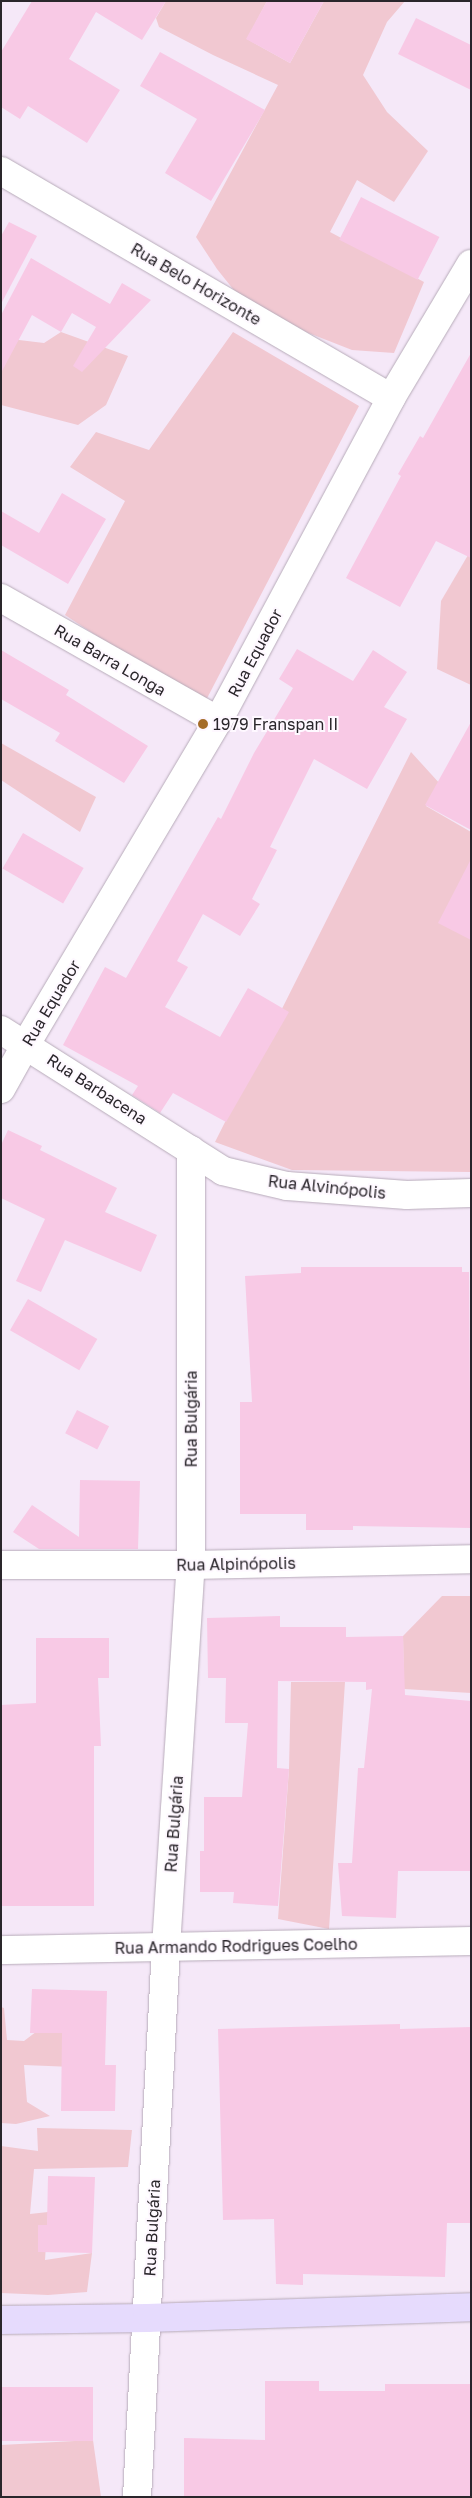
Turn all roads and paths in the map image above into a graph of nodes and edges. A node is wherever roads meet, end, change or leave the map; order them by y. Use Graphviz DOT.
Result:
graph roads {
  1 [pos="1,171"];
  2 [pos="468,277"];
  3 [pos="391,398"];
  4 [pos="1,598"];
  5 [pos="218,721"];
  6 [pos="1,1030"];
  7 [pos="26,1044"];
  8 [pos="1,1090"];
  9 [pos="191,1150"];
  10 [pos="471,1193"];
  11 [pos="471,1559"];
  12 [pos="1,1565"];
  13 [pos="191,1565"];
  14 [pos="471,1941"];
  15 [pos="166,1947"];
  16 [pos="1,1950"];
  17 [pos="471,2308"];
  18 [pos="147,2318"];
  19 [pos="1,2320"];
  20 [pos="137,2497"];
  1 -- 3 [label="street, Rua Belo Horizonte"];
  2 -- 3 [label="street, Rua Equador"];
  3 -- 5 [label="street, Rua Equador"];
  4 -- 5 [label="street, Rua Barra Longa"];
  5 -- 7 [label="street, Rua Equador"];
  6 -- 7 [label="street, Rua Barbacena"];
  7 -- 8 [label="street, Rua Equador"];
  7 -- 9 [label="street, Rua Barbacena"];
  9 -- 10 [label="street, Rua Alvinópolis"];
  9 -- 13 [label="street, Rua Bulgária"];
  11 -- 13 [label="street, Rua Alpinópolis"];
  12 -- 13 [label="street, Rua Alpinópolis"];
  13 -- 15 [label="street, Rua Bulgária"];
  14 -- 15 [label="street, Rua Armando Rodrigues Coelho"];
  15 -- 16 [label="street, Rua Armando Rodrigues Coelho"];
  15 -- 18 [label="street, Rua Bulgária"];
  17 -- 18 [label="main road"];
  18 -- 19 [label="main road"];
  18 -- 20 [label="street, Rua Bulgária"];
}
